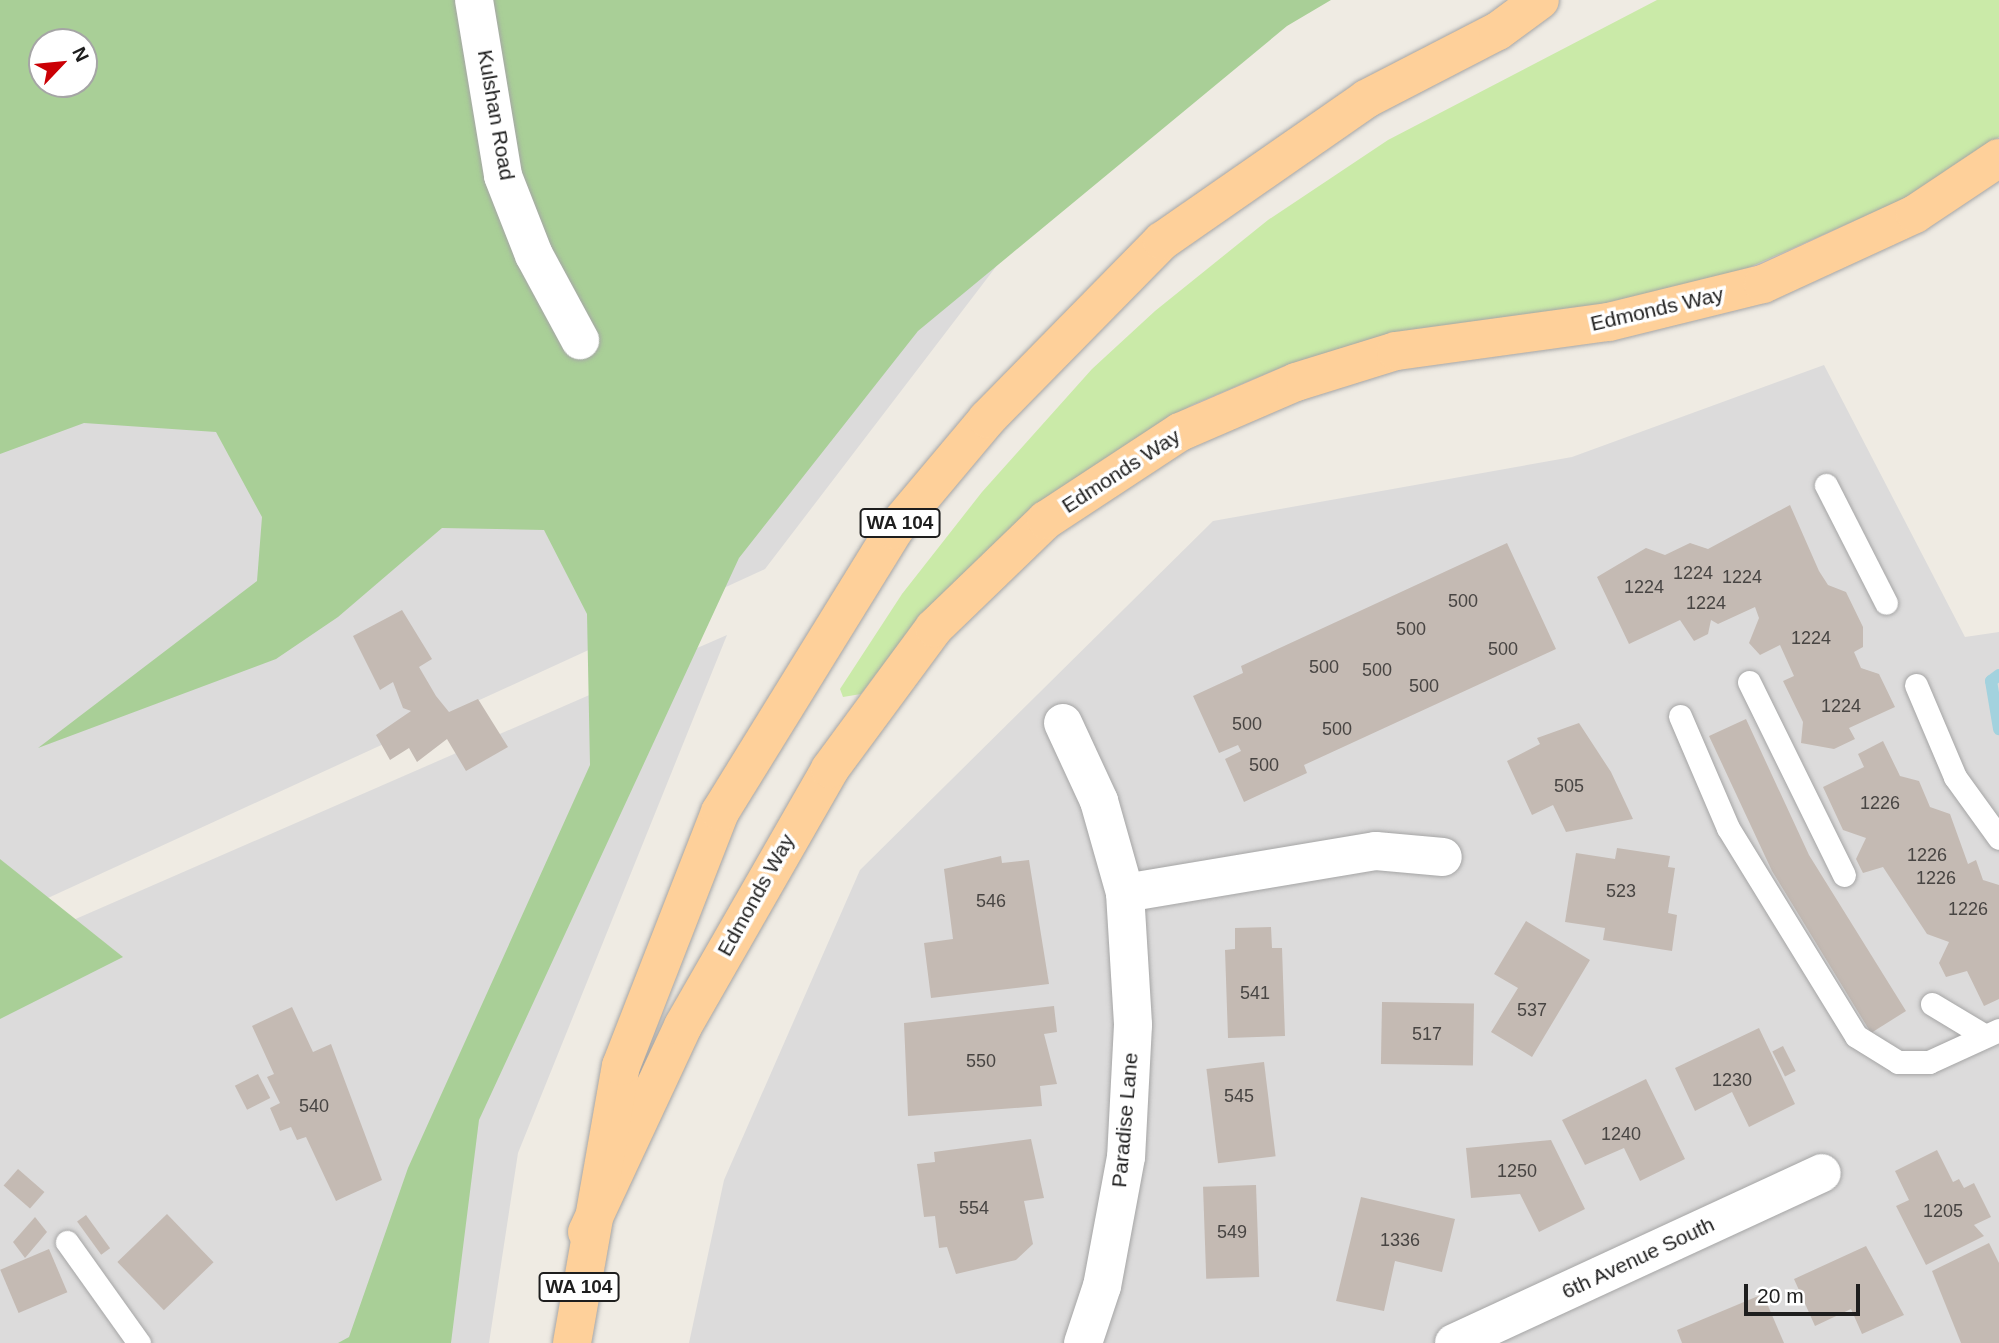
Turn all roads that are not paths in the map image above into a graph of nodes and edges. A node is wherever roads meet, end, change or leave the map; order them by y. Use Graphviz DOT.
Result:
graph roads {
  1 [pos="474,0"];
  2 [pos="1540,0"];
  3 [pos="1999,158"];
  4 [pos="580,340"];
  5 [pos="1826,485"];
  6 [pos="1886,603"];
  7 [pos="1749,682"];
  8 [pos="1916,685"];
  9 [pos="1680,716"];
  10 [pos="1063,723"];
  11 [pos="1999,838"];
  12 [pos="1444,857"];
  13 [pos="1844,875"];
  14 [pos="1125,893"];
  15 [pos="1932,1004"];
  16 [pos="1991,1032"];
  17 [pos="1822,1173"];
  18 [pos="587,1232"];
  19 [pos="67,1242"];
  20 [pos="139,1343"];
  21 [pos="572,1343"];
  22 [pos="1083,1343"];
  23 [pos="1454,1343"];
  1 -- 4 [label="street, Kulshan Road"];
  2 -- 18 [label="main road, Edmonds Way / WA 104"];
  3 -- 18 [label="main road, Edmonds Way / WA 104"];
  5 -- 6 [label="lane"];
  7 -- 13 [label="lane"];
  8 -- 11 [label="lane"];
  9 -- 16 [label="lane"];
  10 -- 14 [label="street, Paradise Lane"];
  12 -- 14 [label="street"];
  14 -- 22 [label="street, Paradise Lane"];
  15 -- 16 [label="lane"];
  17 -- 23 [label="street, 6th Avenue South"];
  18 -- 21 [label="main road, Edmonds Way / WA 104"];
  19 -- 20 [label="lane"];
}
